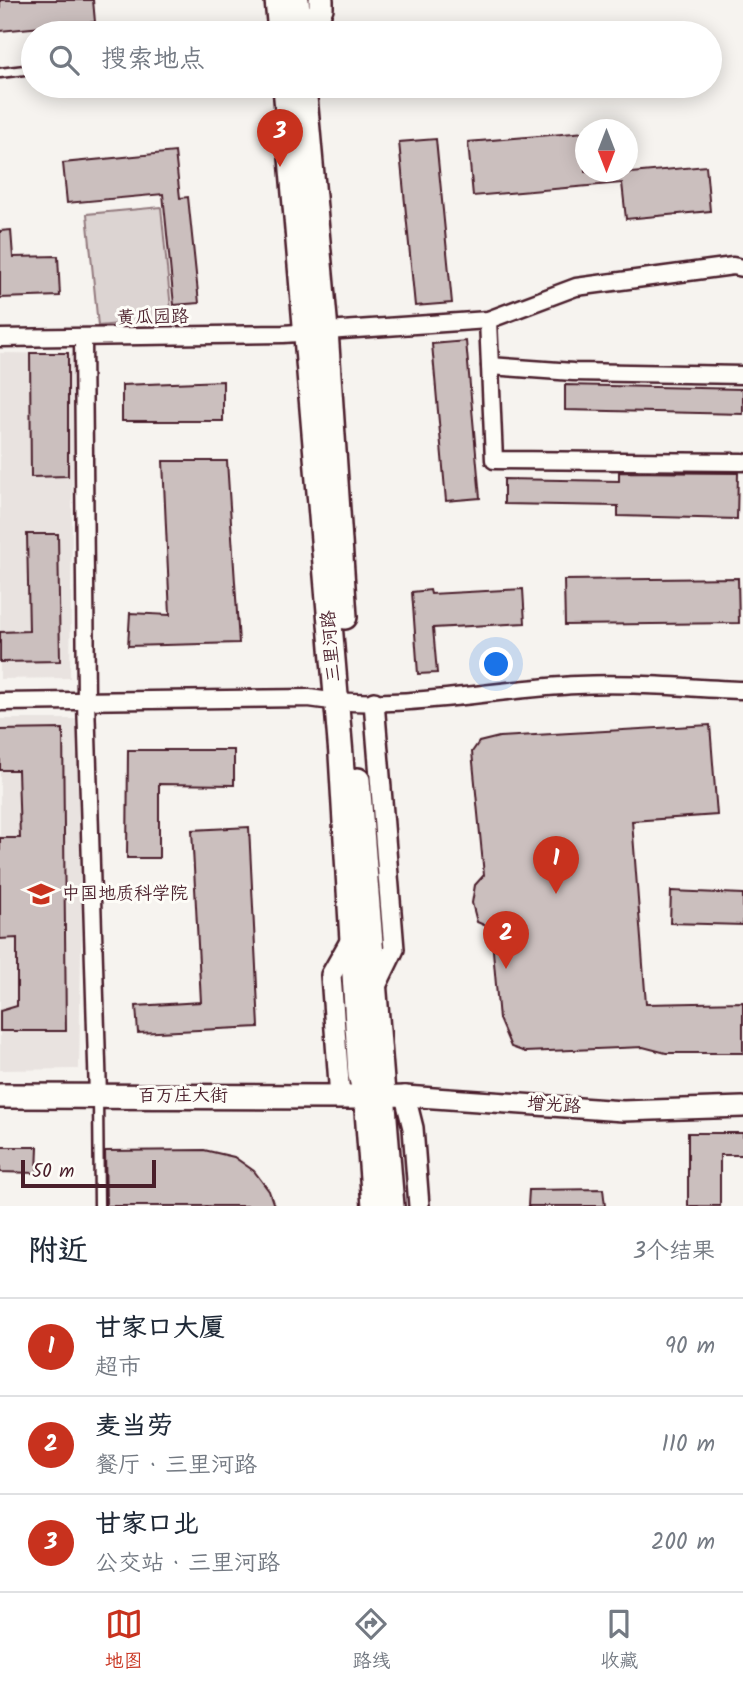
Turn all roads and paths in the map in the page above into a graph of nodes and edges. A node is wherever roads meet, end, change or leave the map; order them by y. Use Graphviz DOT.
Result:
graph roads {
  1 [pos="277,0"];
  2 [pos="297,0"];
  3 [pos="321,0"];
  4 [pos="279,21"];
  5 [pos="286,21"];
  6 [pos="315,21"];
  7 [pos="21,70"];
  8 [pos="0,73"];
  9 [pos="287,98"];
  10 [pos="305,98"];
  11 [pos="743,268"];
  12 [pos="488,320"];
  13 [pos="316,331"];
  14 [pos="0,338"];
  15 [pos="83,338"];
  16 [pos="490,366"];
  17 [pos="743,374"];
  18 [pos="743,462"];
  19 [pos="743,690"];
  20 [pos="86,701"];
  21 [pos="0,702"];
  22 [pos="343,702"];
  23 [pos="374,702"];
  24 [pos="352,937"];
  25 [pos="375,988"];
  26 [pos="0,1096"];
  27 [pos="97,1096"];
  28 [pos="385,1096"];
  29 [pos="340,1097"];
  30 [pos="743,1108"];
  31 [pos="99,1206"];
  32 [pos="374,1206"];
  33 [pos="392,1206"];
  34 [pos="419,1206"];
  1 -- 4 [label="main road"];
  2 -- 5 [label="main road"];
  3 -- 6 [label="main road"];
  7 -- 8 [label="lane"];
  9 -- 13 [label="main road, 三里河路"];
  10 -- 13 [label="main road, 三里河路"];
  11 -- 12 [label="street, 黄瓜园路"];
  12 -- 13 [label="street, 黄瓜园路"];
  12 -- 16 [label="street"];
  13 -- 15 [label="street, 黄瓜园路"];
  13 -- 22 [label="main road, 三里河路"];
  14 -- 15 [label="street, 黄瓜园路"];
  15 -- 20 [label="street"];
  16 -- 17 [label="street"];
  16 -- 18 [label="street"];
  19 -- 23 [label="street"];
  20 -- 21 [label="street"];
  20 -- 22 [label="street"];
  20 -- 27 [label="street"];
  22 -- 23 [label="street"];
  22 -- 24 [label="main road, 三里河路"];
  22 -- 25 [label="main road, 三里河路"];
  23 -- 25 [label="street"];
  24 -- 28 [label="main road, 三里河路"];
  24 -- 29 [label="street"];
  25 -- 28 [label="main road, 三里河路"];
  26 -- 27 [label="main road, 百万庄大街"];
  27 -- 29 [label="main road, 百万庄大街"];
  27 -- 31 [label="lane"];
  28 -- 29 [label="main road, 百万庄大街"];
  28 -- 30 [label="street, 增光路"];
  28 -- 32 [label="main road, 三里河路"];
  28 -- 33 [label="main road, 三里河路"];
  28 -- 34 [label="street, 三里河路"];
}
